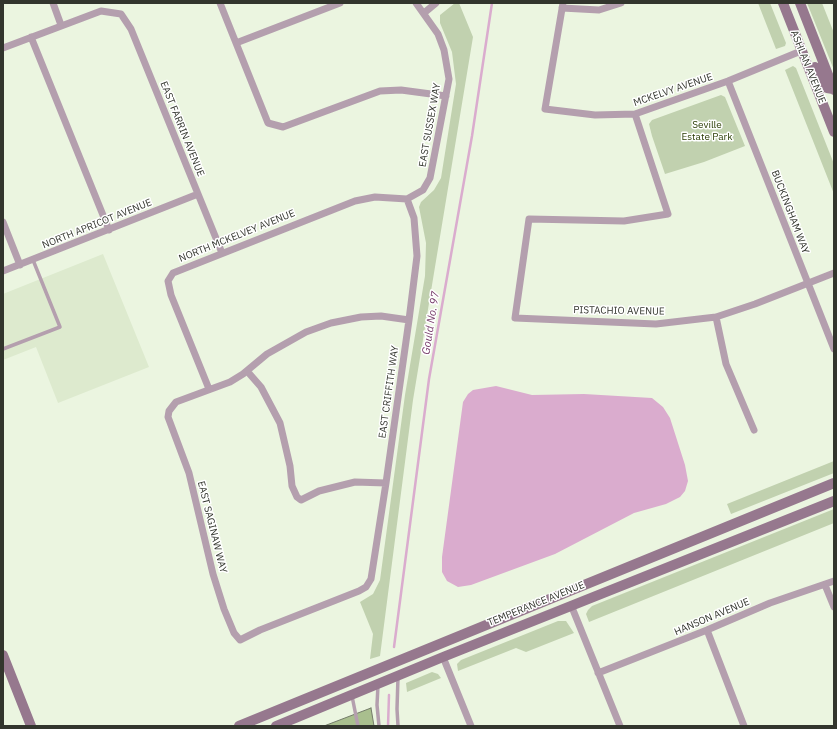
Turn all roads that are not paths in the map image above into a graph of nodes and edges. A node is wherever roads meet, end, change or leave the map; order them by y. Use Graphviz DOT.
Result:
graph roads {
  1 [pos="53,3"];
  2 [pos="220,3"];
  3 [pos="340,3"];
  4 [pos="416,3"];
  5 [pos="436,3"];
  6 [pos="621,3"];
  7 [pos="783,3"];
  8 [pos="800,3"];
  9 [pos="563,5"];
  10 [pos="424,13"];
  11 [pos="61,25"];
  12 [pos="31,37"];
  13 [pos="236,43"];
  14 [pos="3,48"];
  15 [pos="801,51"];
  16 [pos="728,81"];
  17 [pos="834,89"];
  18 [pos="446,96"];
  19 [pos="635,114"];
  20 [pos="834,132"];
  21 [pos="198,194"];
  22 [pos="407,199"];
  23 [pos="3,222"];
  24 [pos="109,230"];
  25 [pos="222,253"];
  26 [pos="34,260"];
  27 [pos="20,265"];
  28 [pos="3,271"];
  29 [pos="834,273"];
  30 [pos="807,284"];
  31 [pos="716,317"];
  32 [pos="409,320"];
  33 [pos="3,349"];
  34 [pos="834,349"];
  35 [pos="247,371"];
  36 [pos="209,389"];
  37 [pos="754,430"];
  38 [pos="386,483"];
  39 [pos="834,483"];
  40 [pos="834,501"];
  41 [pos="834,581"];
  42 [pos="825,585"];
  43 [pos="366,587"];
  44 [pos="571,605"];
  45 [pos="834,607"];
  46 [pos="514,613"];
  47 [pos="708,630"];
  48 [pos="3,655"];
  49 [pos="443,657"];
  50 [pos="598,673"];
  51 [pos="398,676"];
  52 [pos="378,684"];
  53 [pos="352,695"];
  54 [pos="31,726"];
  55 [pos="239,726"];
  56 [pos="276,726"];
  57 [pos="358,726"];
  58 [pos="379,726"];
  59 [pos="398,726"];
  60 [pos="471,726"];
  61 [pos="620,726"];
  62 [pos="744,726"];
  1 -- 11 [label="street"];
  2 -- 13 [label="street"];
  3 -- 13 [label="street"];
  4 -- 10 [label="street, EAST SUSSEX WAY"];
  5 -- 10 [label="street"];
  6 -- 9 [label="street"];
  7 -- 15 [label="main road, ASHLAN AVENUE"];
  8 -- 17 [label="main road, ASHLAN AVENUE"];
  9 -- 19 [label="street, MCKELVY AVENUE"];
  10 -- 18 [label="street, EAST SUSSEX WAY"];
  11 -- 12 [label="street"];
  11 -- 21 [label="street, EAST FARRIN AVENUE"];
  12 -- 14 [label="street"];
  12 -- 24 [label="street"];
  13 -- 18 [label="street"];
  15 -- 16 [label="street, MCKELVY AVENUE"];
  15 -- 17 [label="main road"];
  15 -- 20 [label="main road, ASHLAN AVENUE"];
  16 -- 19 [label="street, MCKELVY AVENUE"];
  16 -- 30 [label="street, BUCKINGHAM WAY"];
  18 -- 22 [label="street, EAST SUSSEX WAY"];
  19 -- 31 [label="street, PISTACHIO AVENUE"];
  21 -- 24 [label="street, NORTH APRICOT AVENUE"];
  21 -- 25 [label="street, EAST FARRIN AVENUE"];
  22 -- 25 [label="street, NORTH MCKELVEY AVENUE"];
  22 -- 32 [label="street, EAST CRIFFITH WAY"];
  23 -- 27 [label="street"];
  24 -- 26 [label="street, NORTH APRICOT AVENUE"];
  25 -- 36 [label="street, NORTH MCKELVEY AVENUE"];
  26 -- 27 [label="street, NORTH APRICOT AVENUE"];
  26 -- 33 [label="lane"];
  27 -- 28 [label="street, NORTH APRICOT AVENUE"];
  29 -- 30 [label="street, PISTACHIO AVENUE"];
  30 -- 31 [label="street, PISTACHIO AVENUE"];
  30 -- 34 [label="street, BUCKINGHAM WAY"];
  31 -- 37 [label="street"];
  32 -- 35 [label="street"];
  32 -- 38 [label="street, EAST CRIFFITH WAY"];
  35 -- 36 [label="street"];
  35 -- 38 [label="street"];
  36 -- 43 [label="street, EAST SAGINAW WAY"];
  38 -- 43 [label="street, EAST CRIFFITH WAY"];
  39 -- 46 [label="main road, TEMPERANCE AVENUE"];
  40 -- 44 [label="main road, TEMPERANCE AVENUE"];
  41 -- 42 [label="street, HANSON AVENUE"];
  42 -- 45 [label="street"];
  42 -- 47 [label="street, HANSON AVENUE"];
  44 -- 49 [label="main road, TEMPERANCE AVENUE"];
  44 -- 50 [label="street"];
  46 -- 49 [label="main road"];
  46 -- 55 [label="main road, TEMPERANCE AVENUE"];
  47 -- 50 [label="street, HANSON AVENUE"];
  47 -- 62 [label="street"];
  48 -- 54 [label="main road"];
  49 -- 51 [label="main road, TEMPERANCE AVENUE"];
  49 -- 60 [label="street"];
  50 -- 61 [label="street"];
  51 -- 52 [label="main road, TEMPERANCE AVENUE"];
  51 -- 59 [label="lane"];
  52 -- 53 [label="main road, TEMPERANCE AVENUE"];
  52 -- 58 [label="lane"];
  53 -- 56 [label="main road, TEMPERANCE AVENUE"];
  53 -- 57 [label="lane"];
}
